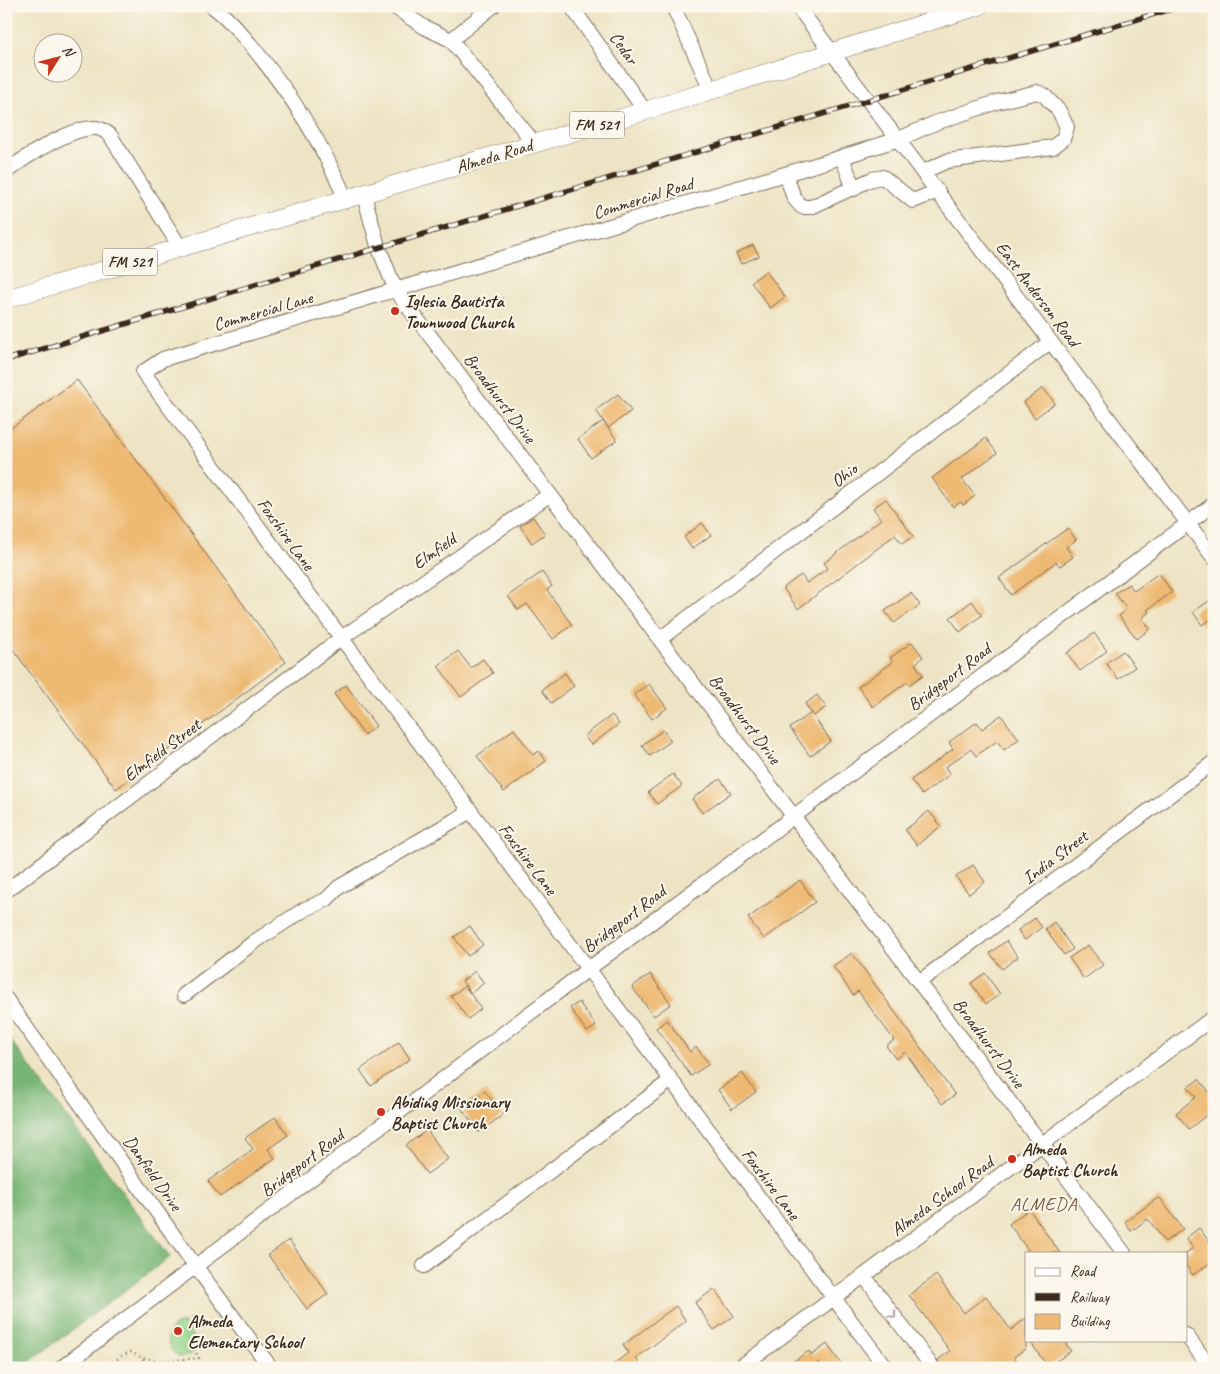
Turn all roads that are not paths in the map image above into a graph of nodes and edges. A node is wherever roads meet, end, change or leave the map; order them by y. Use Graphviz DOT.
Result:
graph roads {
  1 [pos="212,6"];
  2 [pos="393,6"];
  3 [pos="493,6"];
  4 [pos="571,6"];
  5 [pos="673,6"];
  6 [pos="797,6"];
  7 [pos="979,6"];
  8 [pos="478,12"];
  9 [pos="451,40"];
  10 [pos="832,53"];
  11 [pos="710,90"];
  12 [pos="645,111"];
  13 [pos="899,139"];
  14 [pos="534,144"];
  15 [pos="842,157"];
  16 [pos="6,172"];
  17 [pos="923,172"];
  18 [pos="786,175"];
  19 [pos="854,189"];
  20 [pos="938,191"];
  21 [pos="364,195"];
  22 [pos="346,200"];
  23 [pos="180,247"];
  24 [pos="396,291"];
  25 [pos="6,299"];
  26 [pos="1050,342"];
  27 [pos="143,372"];
  28 [pos="549,495"];
  29 [pos="1214,504"];
  30 [pos="1187,524"];
  31 [pos="1214,558"];
  32 [pos="340,639"];
  33 [pos="660,639"];
  34 [pos="1214,762"];
  35 [pos="469,812"];
  36 [pos="795,816"];
  37 [pos="6,891"];
  38 [pos="587,970"];
  39 [pos="919,982"];
  40 [pos="184,995"];
  41 [pos="6,999"];
  42 [pos="1214,1017"];
  43 [pos="670,1081"];
  44 [pos="1043,1145"];
  45 [pos="1123,1252"];
  46 [pos="424,1266"];
  47 [pos="196,1267"];
  48 [pos="864,1276"];
  49 [pos="833,1298"];
  50 [pos="1188,1338"];
  51 [pos="931,1365"];
  52 [pos="61,1368"];
  53 [pos="271,1368"];
  54 [pos="739,1368"];
  55 [pos="886,1368"];
  56 [pos="1211,1368"];
  1 -- 22 [label="street"];
  2 -- 9 [label="street"];
  3 -- 8 [label="street"];
  4 -- 12 [label="street, Cedar"];
  5 -- 11 [label="street"];
  6 -- 10 [label="street, East Anderson Road"];
  7 -- 10 [label="main road, Almeda Road / FM 521"];
  8 -- 9 [label="street"];
  9 -- 14 [label="street"];
  10 -- 11 [label="main road, Almeda Road / FM 521"];
  10 -- 13 [label="street, East Anderson Road"];
  11 -- 12 [label="main road, Almeda Road / FM 521"];
  12 -- 14 [label="main road, Almeda Road / FM 521"];
  13 -- 15 [label="street, Commercial Road"];
  13 -- 17 [label="street, East Anderson Road"];
  13 -- 17 [label="street, Commercial Road"];
  14 -- 21 [label="main road, Almeda Road / FM 521"];
  15 -- 18 [label="street, Commercial Road"];
  15 -- 19 [label="street"];
  16 -- 23 [label="street"];
  17 -- 20 [label="street, East Anderson Road"];
  18 -- 19 [label="street"];
  18 -- 24 [label="street, Commercial Road"];
  19 -- 20 [label="street"];
  20 -- 26 [label="street, East Anderson Road"];
  21 -- 22 [label="main road, Almeda Road / FM 521"];
  21 -- 24 [label="street, Broadhurst Drive"];
  22 -- 23 [label="main road, Almeda Road / FM 521"];
  23 -- 25 [label="main road, Almeda Road / FM 521"];
  24 -- 27 [label="street, Commercial Lane"];
  24 -- 28 [label="street, Broadhurst Drive"];
  26 -- 30 [label="street, East Anderson Road"];
  26 -- 33 [label="street, Ohio"];
  27 -- 32 [label="street, Foxshire Lane"];
  28 -- 32 [label="street, Elmfield"];
  28 -- 33 [label="street, Broadhurst Drive"];
  29 -- 30 [label="street, Bridgeport Road"];
  30 -- 31 [label="street, East Anderson Road"];
  30 -- 36 [label="street, Bridgeport Road"];
  32 -- 35 [label="street, Foxshire Lane"];
  32 -- 37 [label="street, Elmfield Street"];
  33 -- 36 [label="street, Broadhurst Drive"];
  34 -- 39 [label="street, India Street"];
  35 -- 38 [label="street, Foxshire Lane"];
  35 -- 40 [label="street"];
  36 -- 38 [label="street, Bridgeport Road"];
  36 -- 39 [label="street, Broadhurst Drive"];
  38 -- 43 [label="street, Foxshire Lane"];
  38 -- 47 [label="street, Bridgeport Road"];
  39 -- 44 [label="street, Broadhurst Drive"];
  41 -- 47 [label="street, Danfield Drive"];
  42 -- 44 [label="street, Almeda School Road"];
  43 -- 46 [label="street"];
  43 -- 49 [label="street, Foxshire Lane"];
  44 -- 45 [label="street, Broadhurst Drive"];
  44 -- 48 [label="street, Almeda School Road"];
  47 -- 52 [label="street, Bridgeport Road"];
  47 -- 53 [label="street, Danfield Drive"];
  48 -- 49 [label="street, Almeda School Road"];
  48 -- 51 [label="street, one-way"];
  49 -- 54 [label="street, Almeda School Road"];
  49 -- 55 [label="street, Foxshire Lane"];
  50 -- 56 [label="street"];
}
